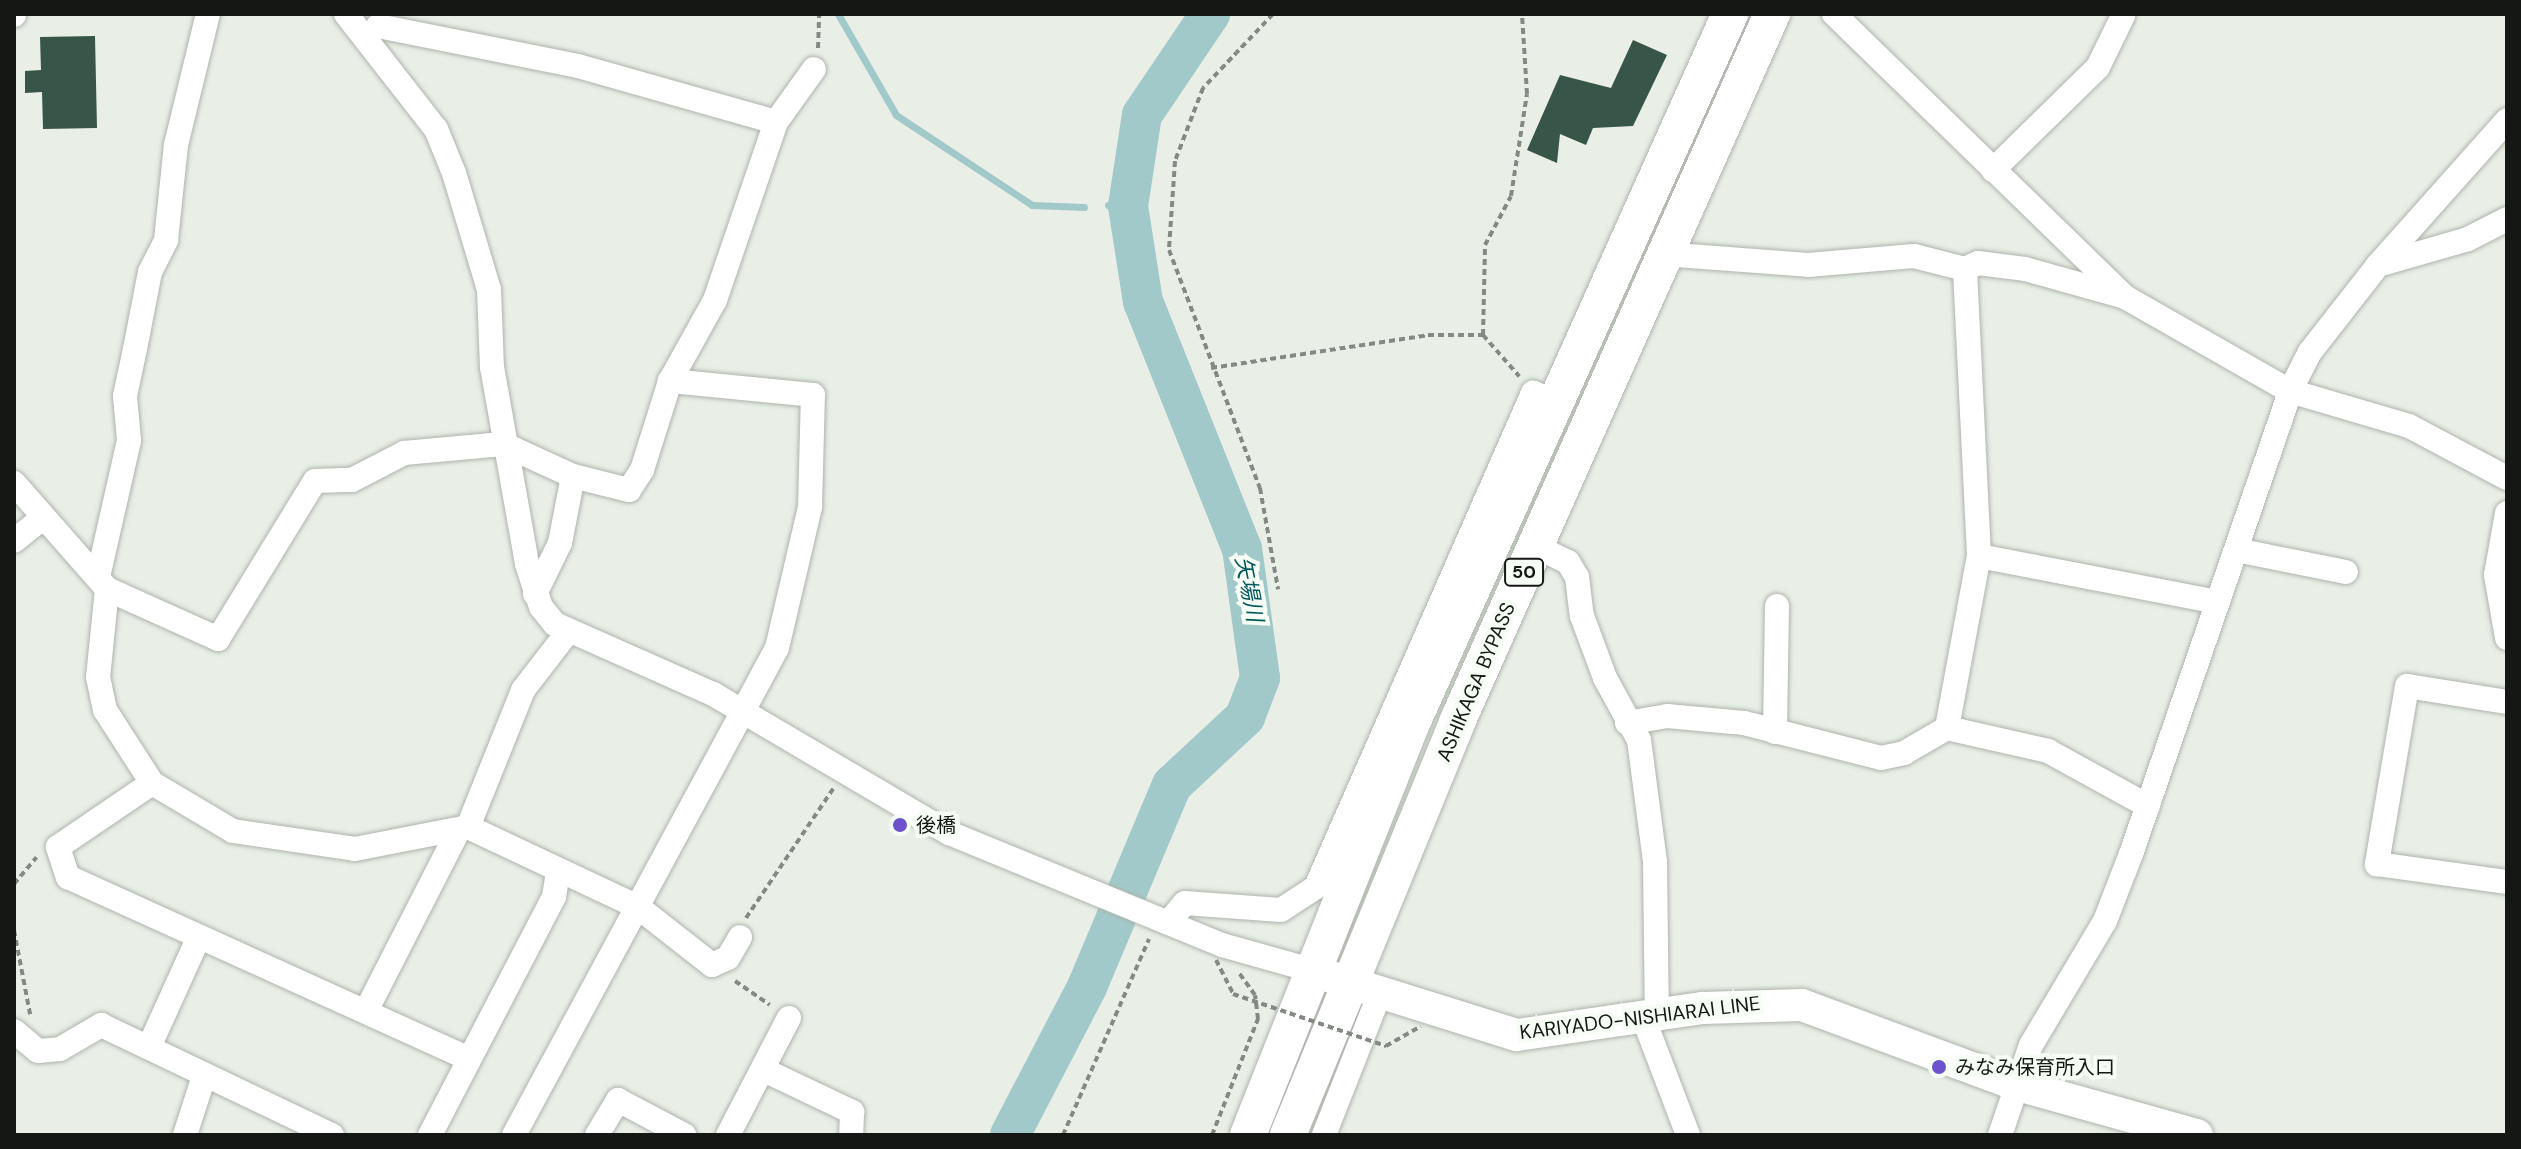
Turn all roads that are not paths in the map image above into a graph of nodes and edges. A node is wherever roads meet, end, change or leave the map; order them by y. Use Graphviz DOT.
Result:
graph roads {
  1 [pos="208,14"];
  2 [pos="346,14"];
  3 [pos="1730,14"];
  4 [pos="1772,14"];
  5 [pos="1834,14"];
  6 [pos="2123,16"];
  7 [pos="375,26"];
  8 [pos="814,69"];
  9 [pos="2507,120"];
  10 [pos="776,122"];
  11 [pos="1993,170"];
  12 [pos="2507,219"];
  13 [pos="1663,254"];
  14 [pos="2378,265"];
  15 [pos="1965,269"];
  16 [pos="2125,297"];
  17 [pos="670,381"];
  18 [pos="2290,391"];
  19 [pos="1546,397"];
  20 [pos="503,444"];
  21 [pos="573,476"];
  22 [pos="2507,478"];
  23 [pos="14,483"];
  24 [pos="2507,513"];
  25 [pos="44,517"];
  26 [pos="14,541"];
  27 [pos="1535,546"];
  28 [pos="2236,550"];
  29 [pos="1979,556"];
  30 [pos="2346,572"];
  31 [pos="102,583"];
  32 [pos="535,594"];
  33 [pos="2218,602"];
  34 [pos="1777,606"];
  35 [pos="567,633"];
  36 [pos="2507,638"];
  37 [pos="2507,702"];
  38 [pos="746,712"];
  39 [pos="1627,723"];
  40 [pos="1947,728"];
  41 [pos="1775,732"];
  42 [pos="152,783"];
  43 [pos="2148,806"];
  44 [pos="463,829"];
  45 [pos="558,873"];
  46 [pos="2507,882"];
  47 [pos="638,907"];
  48 [pos="1157,918"];
  49 [pos="199,937"];
  50 [pos="740,937"];
  51 [pos="1311,970"];
  52 [pos="1364,987"];
  53 [pos="366,1011"];
  54 [pos="1650,1016"];
  55 [pos="789,1018"];
  56 [pos="14,1031"];
  57 [pos="149,1047"];
  58 [pos="467,1058"];
  59 [pos="764,1070"];
  60 [pos="204,1076"];
  61 [pos="2014,1084"];
  62 [pos="318,1132"];
  63 [pos="185,1135"];
  64 [pos="430,1135"];
  65 [pos="514,1135"];
  66 [pos="597,1135"];
  67 [pos="684,1135"];
  68 [pos="728,1135"];
  69 [pos="851,1135"];
  70 [pos="1248,1135"];
  71 [pos="1288,1135"];
  72 [pos="1324,1135"];
  73 [pos="1688,1135"];
  74 [pos="2000,1135"];
  75 [pos="2197,1135"];
  1 -- 31 [label="street"];
  2 -- 7 [label="street"];
  3 -- 19 [label="highway, ASHIKAGA BYPASS / 50"];
  4 -- 13 [label="highway, ASHIKAGA BYPASS / 50"];
  5 -- 11 [label="street"];
  6 -- 11 [label="street"];
  7 -- 10 [label="street"];
  7 -- 20 [label="street"];
  8 -- 10 [label="street"];
  9 -- 14 [label="street"];
  10 -- 17 [label="street"];
  11 -- 16 [label="street"];
  12 -- 14 [label="street"];
  13 -- 15 [label="street"];
  13 -- 27 [label="highway, ASHIKAGA BYPASS / 50"];
  14 -- 18 [label="street"];
  15 -- 16 [label="street"];
  15 -- 29 [label="street"];
  16 -- 18 [label="street"];
  17 -- 21 [label="street"];
  17 -- 38 [label="street"];
  18 -- 22 [label="street"];
  18 -- 28 [label="street"];
  19 -- 48 [label="street"];
  19 -- 51 [label="highway, ASHIKAGA BYPASS / 50"];
  20 -- 21 [label="street"];
  20 -- 31 [label="street"];
  20 -- 32 [label="street"];
  21 -- 32 [label="street"];
  23 -- 25 [label="street"];
  24 -- 36 [label="street"];
  25 -- 26 [label="street"];
  25 -- 31 [label="street"];
  27 -- 39 [label="street"];
  27 -- 52 [label="highway, ASHIKAGA BYPASS / 50"];
  28 -- 30 [label="street"];
  28 -- 33 [label="street"];
  29 -- 33 [label="street"];
  29 -- 40 [label="street"];
  31 -- 42 [label="street"];
  32 -- 35 [label="street"];
  33 -- 43 [label="street"];
  34 -- 41 [label="street"];
  35 -- 38 [label="street"];
  35 -- 44 [label="street"];
  37 -- 46 [label="street"];
  38 -- 47 [label="street"];
  38 -- 48 [label="street"];
  39 -- 41 [label="street"];
  39 -- 54 [label="street"];
  40 -- 41 [label="street"];
  40 -- 43 [label="street"];
  42 -- 44 [label="street"];
  42 -- 49 [label="street"];
  43 -- 61 [label="street"];
  44 -- 45 [label="street"];
  44 -- 53 [label="street"];
  45 -- 47 [label="street"];
  45 -- 58 [label="street"];
  47 -- 50 [label="street"];
  47 -- 65 [label="street"];
  48 -- 51 [label="street"];
  49 -- 53 [label="street"];
  49 -- 57 [label="street"];
  51 -- 52 [label="main road, KARIYADO-NISHIARAI LINE"];
  51 -- 70 [label="highway, ASHIKAGA BYPASS / 50"];
  52 -- 54 [label="main road, KARIYADO-NISHIARAI LINE"];
  52 -- 71 [label="highway, ASHIKAGA BYPASS / 50"];
  52 -- 72 [label="street"];
  53 -- 58 [label="street"];
  54 -- 61 [label="main road, KARIYADO-NISHIARAI LINE"];
  54 -- 73 [label="street"];
  55 -- 59 [label="street"];
  56 -- 57 [label="street"];
  57 -- 60 [label="street"];
  58 -- 64 [label="street"];
  59 -- 68 [label="street"];
  59 -- 69 [label="street"];
  60 -- 62 [label="street"];
  60 -- 63 [label="street"];
  61 -- 74 [label="street"];
  61 -- 75 [label="main road, KARIYADO-NISHIARAI LINE"];
  66 -- 67 [label="street"];
}
